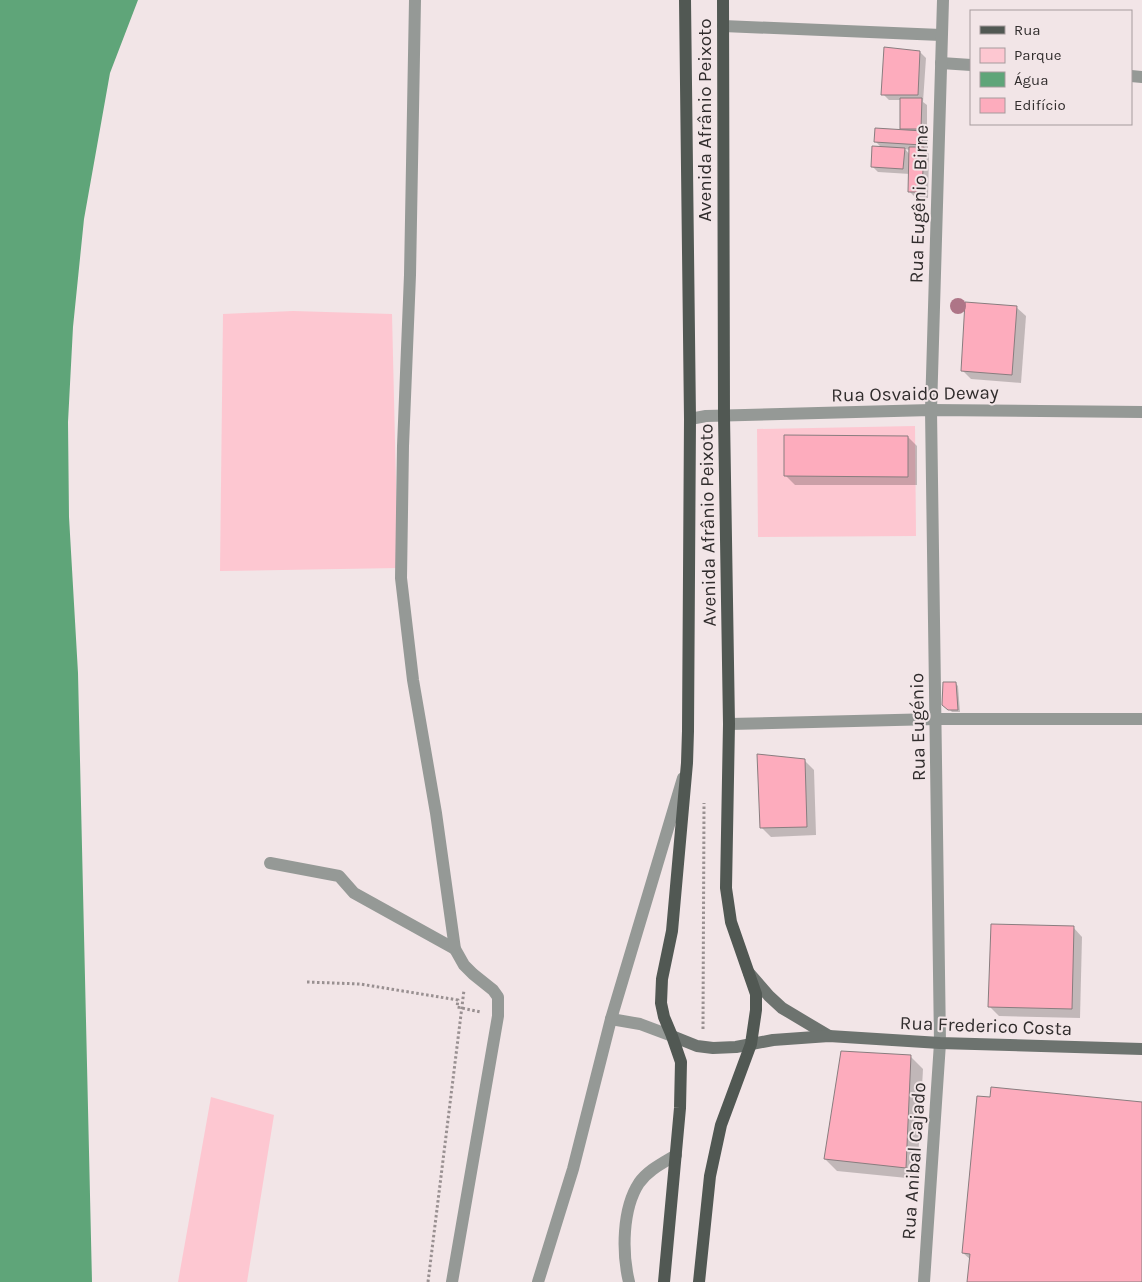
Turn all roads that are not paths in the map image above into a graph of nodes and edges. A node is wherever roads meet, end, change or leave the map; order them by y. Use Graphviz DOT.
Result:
graph roads {
  1 [pos="415,0"];
  2 [pos="685,0"];
  3 [pos="722,0"];
  4 [pos="943,0"];
  5 [pos="723,26"];
  6 [pos="941,35"];
  7 [pos="941,63"];
  8 [pos="970,65"];
  9 [pos="931,410"];
  10 [pos="1142,412"];
  11 [pos="724,416"];
  12 [pos="690,420"];
  13 [pos="936,719"];
  14 [pos="1142,719"];
  15 [pos="729,724"];
  16 [pos="687,763"];
  17 [pos="270,863"];
  18 [pos="455,949"];
  19 [pos="749,973"];
  20 [pos="611,1019"];
  21 [pos="672,1036"];
  22 [pos="829,1036"];
  23 [pos="940,1043"];
  24 [pos="750,1044"];
  25 [pos="1142,1049"];
  26 [pos="676,1155"];
  27 [pos="452,1282"];
  28 [pos="538,1282"];
  29 [pos="629,1282"];
  30 [pos="664,1282"];
  31 [pos="699,1282"];
  32 [pos="924,1282"];
  1 -- 18 [label="street"];
  2 -- 12 [label="main road, Avenida Afrânio Peixoto"];
  3 -- 5 [label="main road, Avenida Afrânio Peixoto"];
  4 -- 6 [label="street, Rua Eugênio Birne"];
  5 -- 6 [label="street"];
  5 -- 11 [label="main road, Avenida Afrânio Peixoto"];
  6 -- 7 [label="street, Rua Eugênio Birne"];
  7 -- 8 [label="street"];
  7 -- 9 [label="street, Rua Eugênio Birne"];
  9 -- 10 [label="street, Rua Osvaido Deway"];
  9 -- 11 [label="street, Rua Osvaido Deway"];
  9 -- 13 [label="street, Rua Eugénio"];
  11 -- 12 [label="street, Rua Osvaido Deway"];
  11 -- 15 [label="main road, Avenida Afrânio Peixoto"];
  12 -- 16 [label="main road, Avenida Afrânio Peixoto"];
  13 -- 14 [label="street"];
  13 -- 15 [label="street"];
  13 -- 23 [label="street, Rua Eugénio"];
  15 -- 19 [label="main road, Avenida Afrânio Peixoto"];
  16 -- 20 [label="street"];
  16 -- 21 [label="main road, Avenida Afrânio Peixoto"];
  17 -- 18 [label="street"];
  18 -- 27 [label="street"];
  19 -- 22 [label="main road, Rua Frederico Costa"];
  19 -- 24 [label="main road, Avenida Afrânio Peixoto"];
  20 -- 21 [label="street"];
  20 -- 28 [label="street"];
  21 -- 24 [label="main road"];
  21 -- 26 [label="main road, Avenida Afrânio Peixoto"];
  22 -- 23 [label="main road, Rua Frederico Costa"];
  22 -- 24 [label="main road, Rua Frederico Costa"];
  23 -- 25 [label="main road, Rua Frederico Costa"];
  23 -- 32 [label="street, Rua Anibal Cajado"];
  24 -- 31 [label="main road, Avenida Afrânio Peixoto"];
  26 -- 29 [label="street"];
  26 -- 30 [label="main road, Avenida Afrânio Peixoto"];
}
